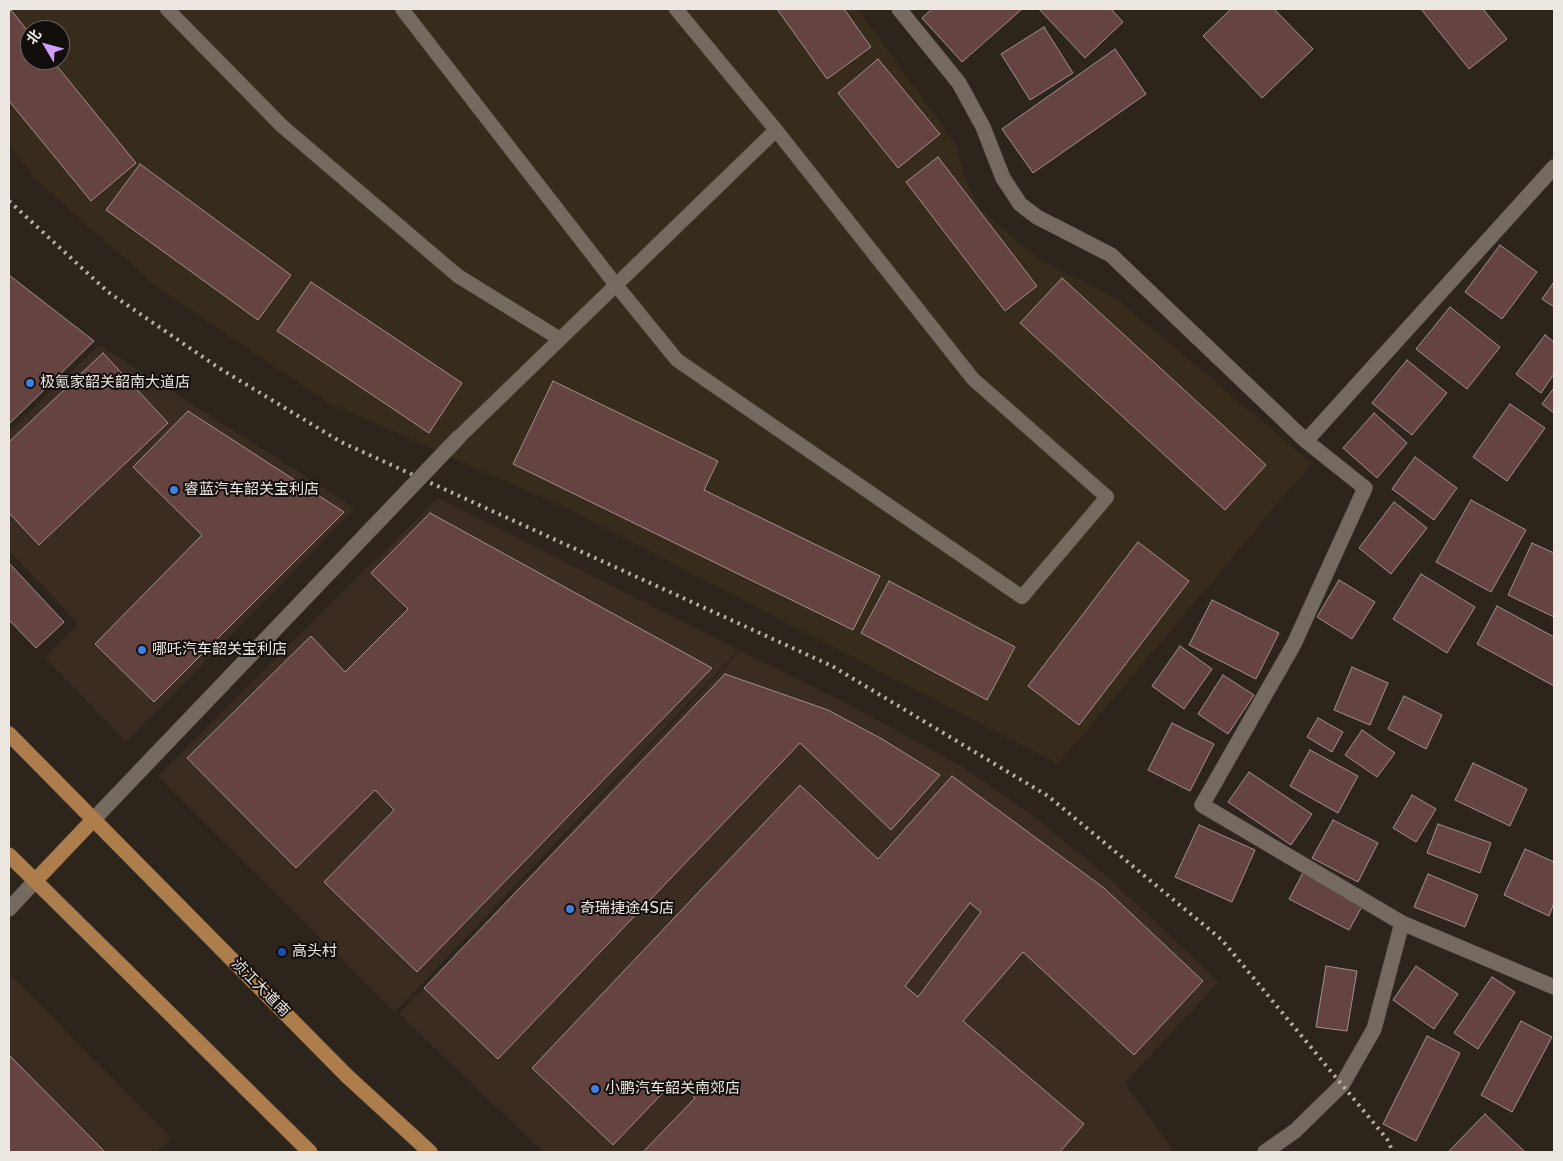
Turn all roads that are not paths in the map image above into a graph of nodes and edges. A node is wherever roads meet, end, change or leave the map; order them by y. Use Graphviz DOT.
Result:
graph roads {
  1 [pos="167,9"];
  2 [pos="402,9"];
  3 [pos="676,9"];
  4 [pos="899,9"];
  5 [pos="776,130"];
  6 [pos="1554,167"];
  7 [pos="616,285"];
  8 [pos="560,339"];
  9 [pos="458,438"];
  10 [pos="1306,440"];
  11 [pos="9,734"];
  12 [pos="94,820"];
  13 [pos="9,855"];
  14 [pos="35,881"];
  15 [pos="9,909"];
  16 [pos="1402,924"];
  17 [pos="1554,987"];
  18 [pos="310,1152"];
  19 [pos="430,1152"];
  20 [pos="1265,1152"];
  1 -- 8 [label="lane"];
  2 -- 7 [label="lane"];
  3 -- 5 [label="lane"];
  4 -- 10 [label="street"];
  5 -- 7 [label="lane"];
  5 -- 7 [label="lane"];
  6 -- 10 [label="street"];
  7 -- 8 [label="lane"];
  8 -- 9 [label="lane"];
  9 -- 12 [label="street, bridge"];
  10 -- 16 [label="street"];
  11 -- 12 [label="main road, 浈江大道南"];
  12 -- 14 [label="main road"];
  12 -- 19 [label="main road, 浈江大道南"];
  13 -- 14 [label="main road"];
  14 -- 15 [label="street"];
  14 -- 18 [label="main road"];
  16 -- 17 [label="street"];
  16 -- 20 [label="street"];
}
